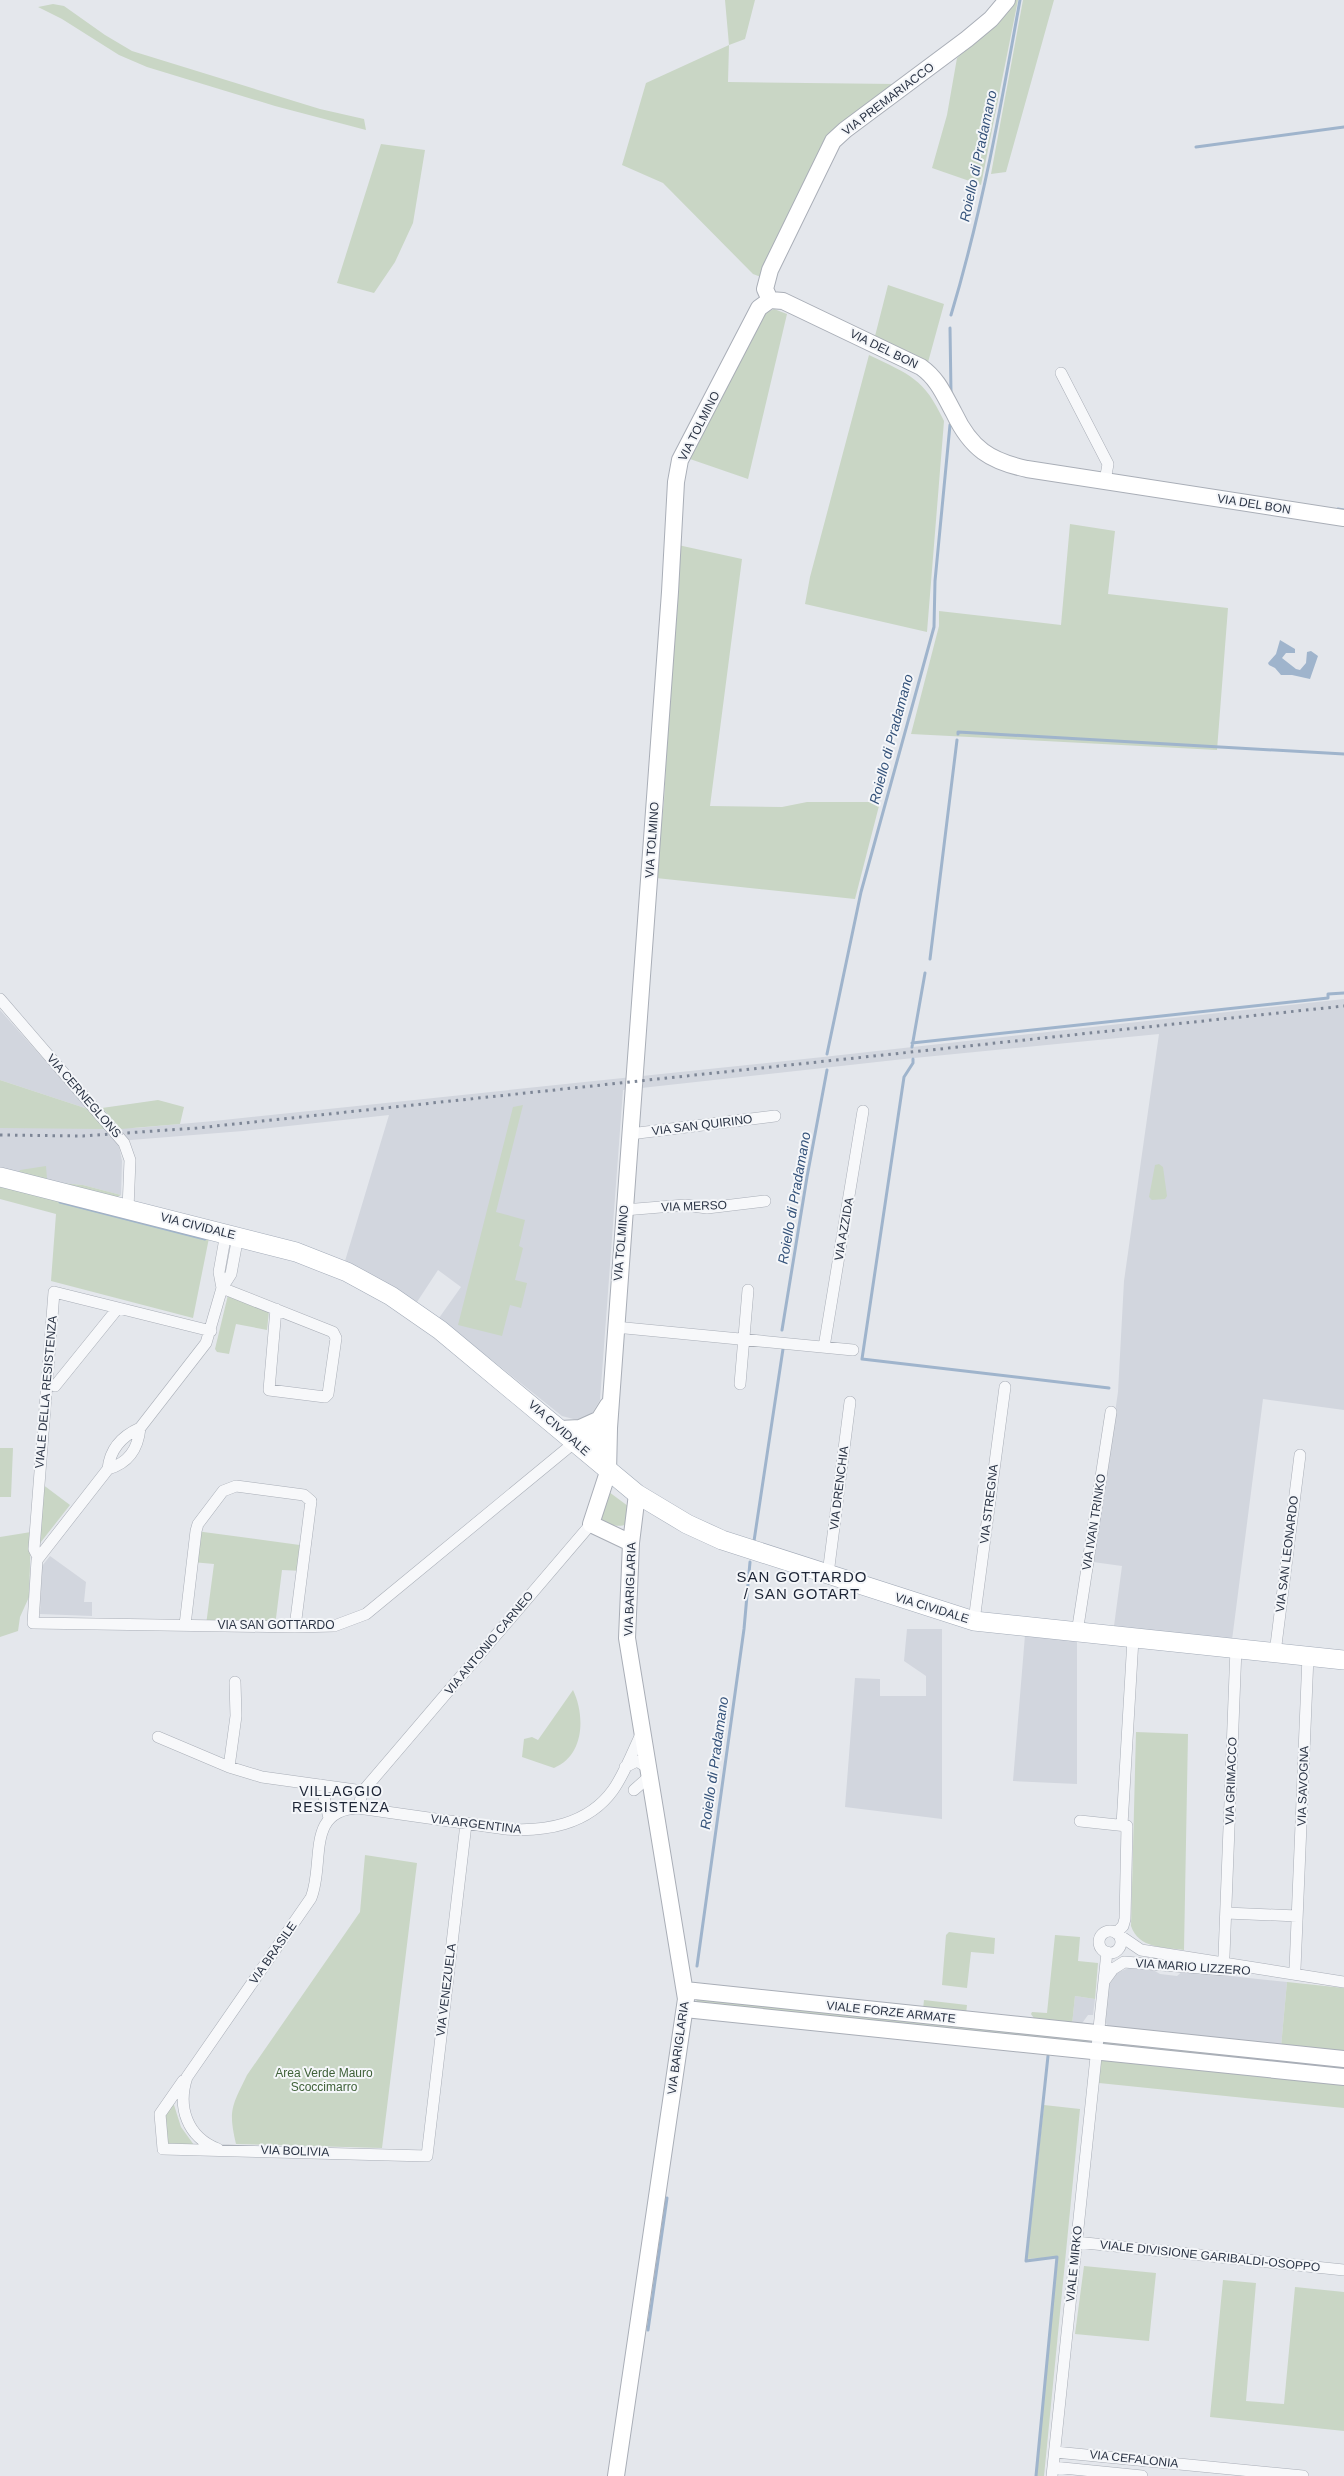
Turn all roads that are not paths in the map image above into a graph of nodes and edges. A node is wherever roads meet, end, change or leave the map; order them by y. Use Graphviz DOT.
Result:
graph roads {
  1 [pos="1007,0"];
  2 [pos="770,300"];
  3 [pos="1061,373"];
  4 [pos="1105,481"];
  5 [pos="1344,518"];
  6 [pos="0,999"];
  7 [pos="864,1111"];
  8 [pos="775,1116"];
  9 [pos="630,1134"];
  10 [pos="0,1176"];
  11 [pos="765,1201"];
  12 [pos="128,1208"];
  13 [pos="624,1210"];
  14 [pos="232,1235"];
  15 [pos="222,1288"];
  16 [pos="748,1290"];
  17 [pos="118,1308"];
  18 [pos="276,1309"];
  19 [pos="615,1326"];
  20 [pos="211,1331"];
  21 [pos="744,1339"];
  22 [pos="824,1347"];
  23 [pos="853,1350"];
  24 [pos="740,1384"];
  25 [pos="55,1386"];
  26 [pos="1004,1387"];
  27 [pos="850,1402"];
  28 [pos="1111,1412"];
  29 [pos="606,1416"];
  30 [pos="560,1428"];
  31 [pos="580,1446"];
  32 [pos="1300,1455"];
  33 [pos="608,1472"];
  34 [pos="637,1494"];
  35 [pos="673,1516"];
  36 [pos="591,1524"];
  37 [pos="632,1537"];
  38 [pos="38,1557"];
  39 [pos="828,1574"];
  40 [pos="974,1621"];
  41 [pos="33,1623"];
  42 [pos="185,1625"];
  43 [pos="295,1627"];
  44 [pos="1077,1633"];
  45 [pos="1133,1639"];
  46 [pos="1236,1648"];
  47 [pos="1275,1652"];
  48 [pos="1308,1656"];
  49 [pos="1344,1660"];
  50 [pos="235,1682"];
  51 [pos="642,1731"];
  52 [pos="158,1737"];
  53 [pos="229,1767"];
  54 [pos="625,1767"];
  55 [pos="651,1775"];
  56 [pos="321,1785"];
  57 [pos="613,1790"];
  58 [pos="634,1790"];
  59 [pos="363,1791"];
  60 [pos="654,1801"];
  61 [pos="358,1808"];
  62 [pos="329,1818"];
  63 [pos="1080,1822"];
  64 [pos="466,1824"];
  65 [pos="1122,1825"];
  66 [pos="1226,1913"];
  67 [pos="1298,1916"];
  68 [pos="1118,1934"];
  69 [pos="1107,1952"];
  70 [pos="1224,1956"];
  71 [pos="1295,1972"];
  72 [pos="1344,1982"];
  73 [pos="1103,1987"];
  74 [pos="685,1990"];
  75 [pos="685,2009"];
  76 [pos="1097,2033"];
  77 [pos="1095,2051"];
  78 [pos="1344,2058"];
  79 [pos="187,2076"];
  80 [pos="1344,2077"];
  81 [pos="162,2149"];
  82 [pos="218,2149"];
  83 [pos="426,2156"];
  84 [pos="1076,2242"];
  85 [pos="1344,2270"];
  86 [pos="1054,2452"];
  87 [pos="1200,2471"];
  88 [pos="1053,2472"];
  89 [pos="1113,2475"];
  90 [pos="616,2476"];
  91 [pos="1142,2476"];
  92 [pos="1303,2476"];
  1 -- 2 [label="street, VIA PREMARIACCO"];
  2 -- 4 [label="street, VIA DEL BON"];
  2 -- 9 [label="street, VIA TOLMINO"];
  3 -- 4 [label="street"];
  4 -- 5 [label="street, VIA DEL BON"];
  6 -- 12 [label="street, VIA CERNEGLONS"];
  7 -- 22 [label="street, VIA AZZIDA"];
  8 -- 9 [label="street, VIA SAN QUIRINO"];
  9 -- 13 [label="street, VIA TOLMINO"];
  10 -- 12 [label="main road, VIA CIVIDALE"];
  11 -- 13 [label="street, VIA MERSO"];
  12 -- 14 [label="main road, VIA CIVIDALE"];
  13 -- 19 [label="street, VIA TOLMINO"];
  14 -- 15 [label="street, VIALE DELLA RESISTENZA"];
  14 -- 30 [label="main road, VIA CIVIDALE"];
  15 -- 18 [label="street"];
  15 -- 20 [label="street, VIALE DELLA RESISTENZA"];
  16 -- 21 [label="street"];
  17 -- 20 [label="street, VIALE DELLA RESISTENZA"];
  17 -- 25 [label="street, VIALE DELLA RESISTENZA"];
  17 -- 38 [label="street, VIALE DELLA RESISTENZA"];
  18 -- 18 [label="street"];
  19 -- 21 [label="street"];
  19 -- 29 [label="street, VIA TOLMINO"];
  20 -- 38 [label="street, VIALE DELLA RESISTENZA"];
  21 -- 22 [label="street"];
  21 -- 24 [label="street"];
  22 -- 23 [label="street"];
  26 -- 40 [label="street, VIA STREGNA"];
  27 -- 39 [label="street, VIA DRENCHIA"];
  28 -- 44 [label="street, VIA IVAN TRINKO"];
  29 -- 30 [label="street"];
  29 -- 31 [label="street"];
  29 -- 33 [label="street, VIA TOLMINO"];
  30 -- 31 [label="main road, VIA CIVIDALE"];
  31 -- 33 [label="main road, VIA CIVIDALE"];
  31 -- 43 [label="street, VIA SAN GOTTARDO"];
  32 -- 47 [label="street, VIA SAN LEONARDO"];
  33 -- 34 [label="main road, VIA CIVIDALE"];
  33 -- 36 [label="street, VIA ANTONIO CARNEO"];
  34 -- 35 [label="main road, VIA CIVIDALE"];
  34 -- 37 [label="street, VIA BARIGLARIA"];
  35 -- 37 [label="street, VIA BARIGLARIA"];
  35 -- 39 [label="main road, VIA CIVIDALE"];
  36 -- 37 [label="street"];
  36 -- 59 [label="street, VIA ANTONIO CARNEO"];
  37 -- 51 [label="street, VIA BARIGLARIA"];
  38 -- 41 [label="street, VIALE DELLA RESISTENZA"];
  39 -- 40 [label="main road, VIA CIVIDALE"];
  40 -- 44 [label="main road, VIA CIVIDALE"];
  41 -- 42 [label="street, VIA SAN GOTTARDO"];
  42 -- 43 [label="street, VIA SAN GOTTARDO"];
  42 -- 43 [label="street"];
  44 -- 45 [label="main road, VIA CIVIDALE"];
  45 -- 46 [label="main road, VIA CIVIDALE"];
  45 -- 65 [label="street"];
  46 -- 47 [label="main road, VIA CIVIDALE"];
  46 -- 66 [label="street, VIA GRIMACCO"];
  47 -- 48 [label="main road, VIA CIVIDALE"];
  48 -- 49 [label="main road, VIA CIVIDALE"];
  48 -- 67 [label="street, VIA SAVOGNA"];
  50 -- 53 [label="street"];
  51 -- 54 [label="street, VIA ARGENTINA"];
  51 -- 55 [label="street, VIA BARIGLARIA"];
  52 -- 53 [label="street"];
  53 -- 56 [label="street"];
  54 -- 55 [label="street"];
  54 -- 57 [label="street, VIA ARGENTINA"];
  55 -- 58 [label="street"];
  55 -- 60 [label="street, VIA BARIGLARIA"];
  56 -- 59 [label="street"];
  56 -- 62 [label="street"];
  57 -- 58 [label="street"];
  57 -- 64 [label="street, VIA ARGENTINA"];
  58 -- 60 [label="street"];
  59 -- 61 [label="street, VIA ANTONIO CARNEO"];
  60 -- 74 [label="street, VIA BARIGLARIA"];
  61 -- 62 [label="street"];
  61 -- 64 [label="street, VIA ARGENTINA"];
  62 -- 79 [label="street, VIA BRASILE"];
  63 -- 65 [label="street"];
  64 -- 83 [label="street, VIA VENEZUELA"];
  65 -- 68 [label="street, VIA MARIO LIZZERO"];
  66 -- 67 [label="street"];
  66 -- 70 [label="street, VIA GRIMACCO"];
  67 -- 71 [label="street, VIA SAVOGNA"];
  68 -- 69 [label="street, VIA MARIO LIZZERO"];
  68 -- 69 [label="street, VIA MARIO LIZZERO"];
  68 -- 71 [label="street, VIA MARIO LIZZERO"];
  69 -- 73 [label="street, VIA MARIO LIZZERO"];
  71 -- 72 [label="street, VIA MARIO LIZZERO"];
  71 -- 73 [label="street, VIA MARIO LIZZERO"];
  73 -- 76 [label="street, VIA MARIO LIZZERO"];
  74 -- 75 [label="street, VIA BARIGLARIA"];
  74 -- 76 [label="street, VIALE FORZE ARMATE"];
  75 -- 77 [label="street, VIALE FORZE ARMATE"];
  75 -- 90 [label="street, VIA BARIGLARIA"];
  76 -- 77 [label="street"];
  76 -- 78 [label="street, VIALE FORZE ARMATE"];
  77 -- 80 [label="street, VIALE FORZE ARMATE"];
  77 -- 84 [label="street, VIALE MIRKO"];
  79 -- 81 [label="street, VIA BRASILE"];
  79 -- 82 [label="street, VIA BRASILE"];
  81 -- 82 [label="street, VIA BOLIVIA"];
  82 -- 83 [label="street, VIA BOLIVIA"];
  84 -- 85 [label="street, VIALE DIVISIONE GARIBALDI-OSOPPO"];
  84 -- 86 [label="street, VIALE MIRKO"];
  86 -- 87 [label="street, VIA CEFALONIA"];
  86 -- 88 [label="street, VIALE MIRKO"];
  87 -- 92 [label="street, VIA CEFALONIA"];
  88 -- 89 [label="street, VIA CEFALONIA"];
  89 -- 91 [label="street, VIA CEFALONIA"];
}
